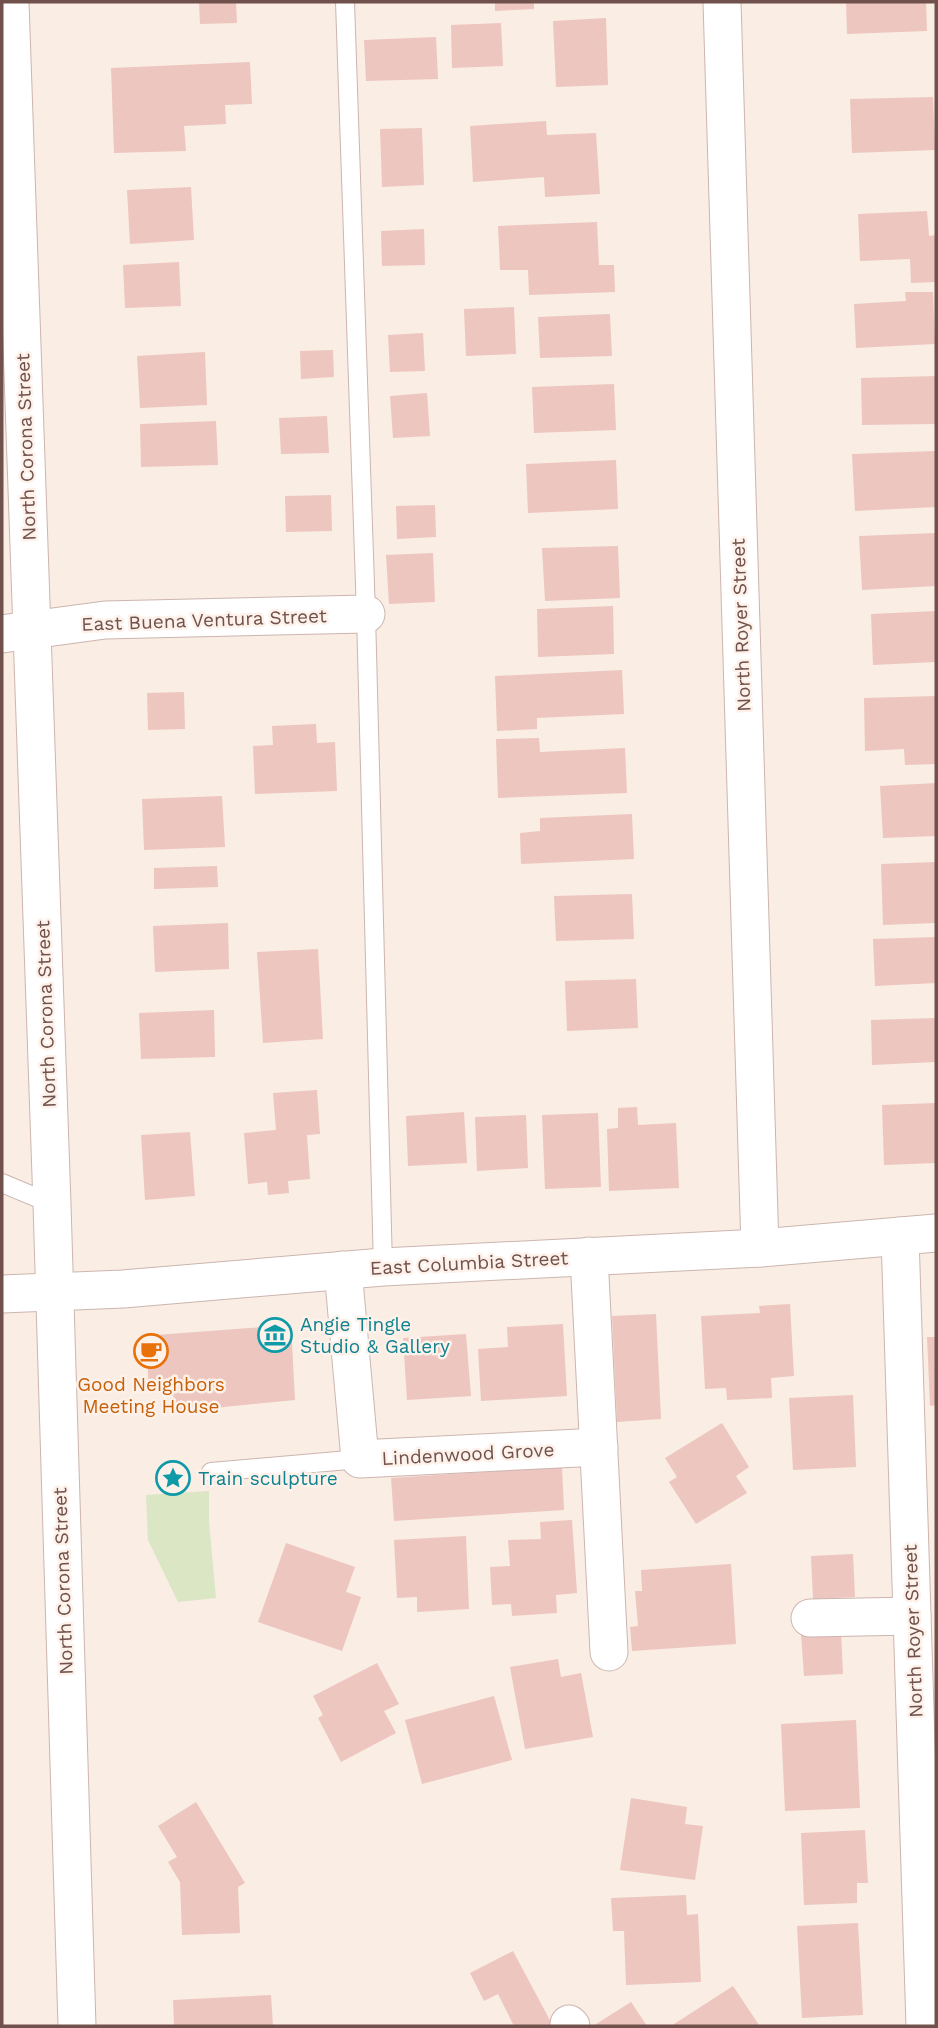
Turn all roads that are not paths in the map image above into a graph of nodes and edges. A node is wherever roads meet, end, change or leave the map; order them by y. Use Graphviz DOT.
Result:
graph roads {
  1 [pos="10,2"];
  2 [pos="345,2"];
  3 [pos="722,2"];
  4 [pos="366,614"];
  5 [pos="17,632"];
  6 [pos="2,1183"];
  7 [pos="52,1204"];
  8 [pos="936,1233"];
  9 [pos="900,1236"];
  10 [pos="760,1248"];
  11 [pos="589,1256"];
  12 [pos="383,1267"];
  13 [pos="343,1270"];
  14 [pos="54,1290"];
  15 [pos="2,1294"];
  16 [pos="599,1447"];
  17 [pos="360,1460"];
  18 [pos="211,1472"];
  19 [pos="912,1616"];
  20 [pos="810,1618"];
  21 [pos="609,1652"];
  22 [pos="77,2026"];
  23 [pos="925,2026"];
  1 -- 5 [label="street, North Corona Street"];
  2 -- 4 [label="lane"];
  3 -- 10 [label="street, North Royer Street"];
  4 -- 5 [label="street, East Buena Ventura Street"];
  4 -- 12 [label="lane"];
  5 -- 7 [label="street, North Corona Street"];
  6 -- 7 [label="lane"];
  7 -- 14 [label="street, North Corona Street"];
  8 -- 9 [label="street, East Columbia Street"];
  9 -- 10 [label="street, East Columbia Street"];
  9 -- 19 [label="street, North Royer Street"];
  10 -- 11 [label="street, East Columbia Street"];
  11 -- 12 [label="street, East Columbia Street"];
  11 -- 16 [label="street"];
  12 -- 13 [label="street, East Columbia Street"];
  13 -- 14 [label="street, East Columbia Street"];
  13 -- 17 [label="street, Lindenwood Grove"];
  14 -- 15 [label="street, East Columbia Street"];
  14 -- 22 [label="street, North Corona Street"];
  16 -- 17 [label="street, Lindenwood Grove"];
  16 -- 21 [label="street"];
  17 -- 18 [label="lane"];
  19 -- 20 [label="street"];
  19 -- 23 [label="street, North Royer Street"];
}
